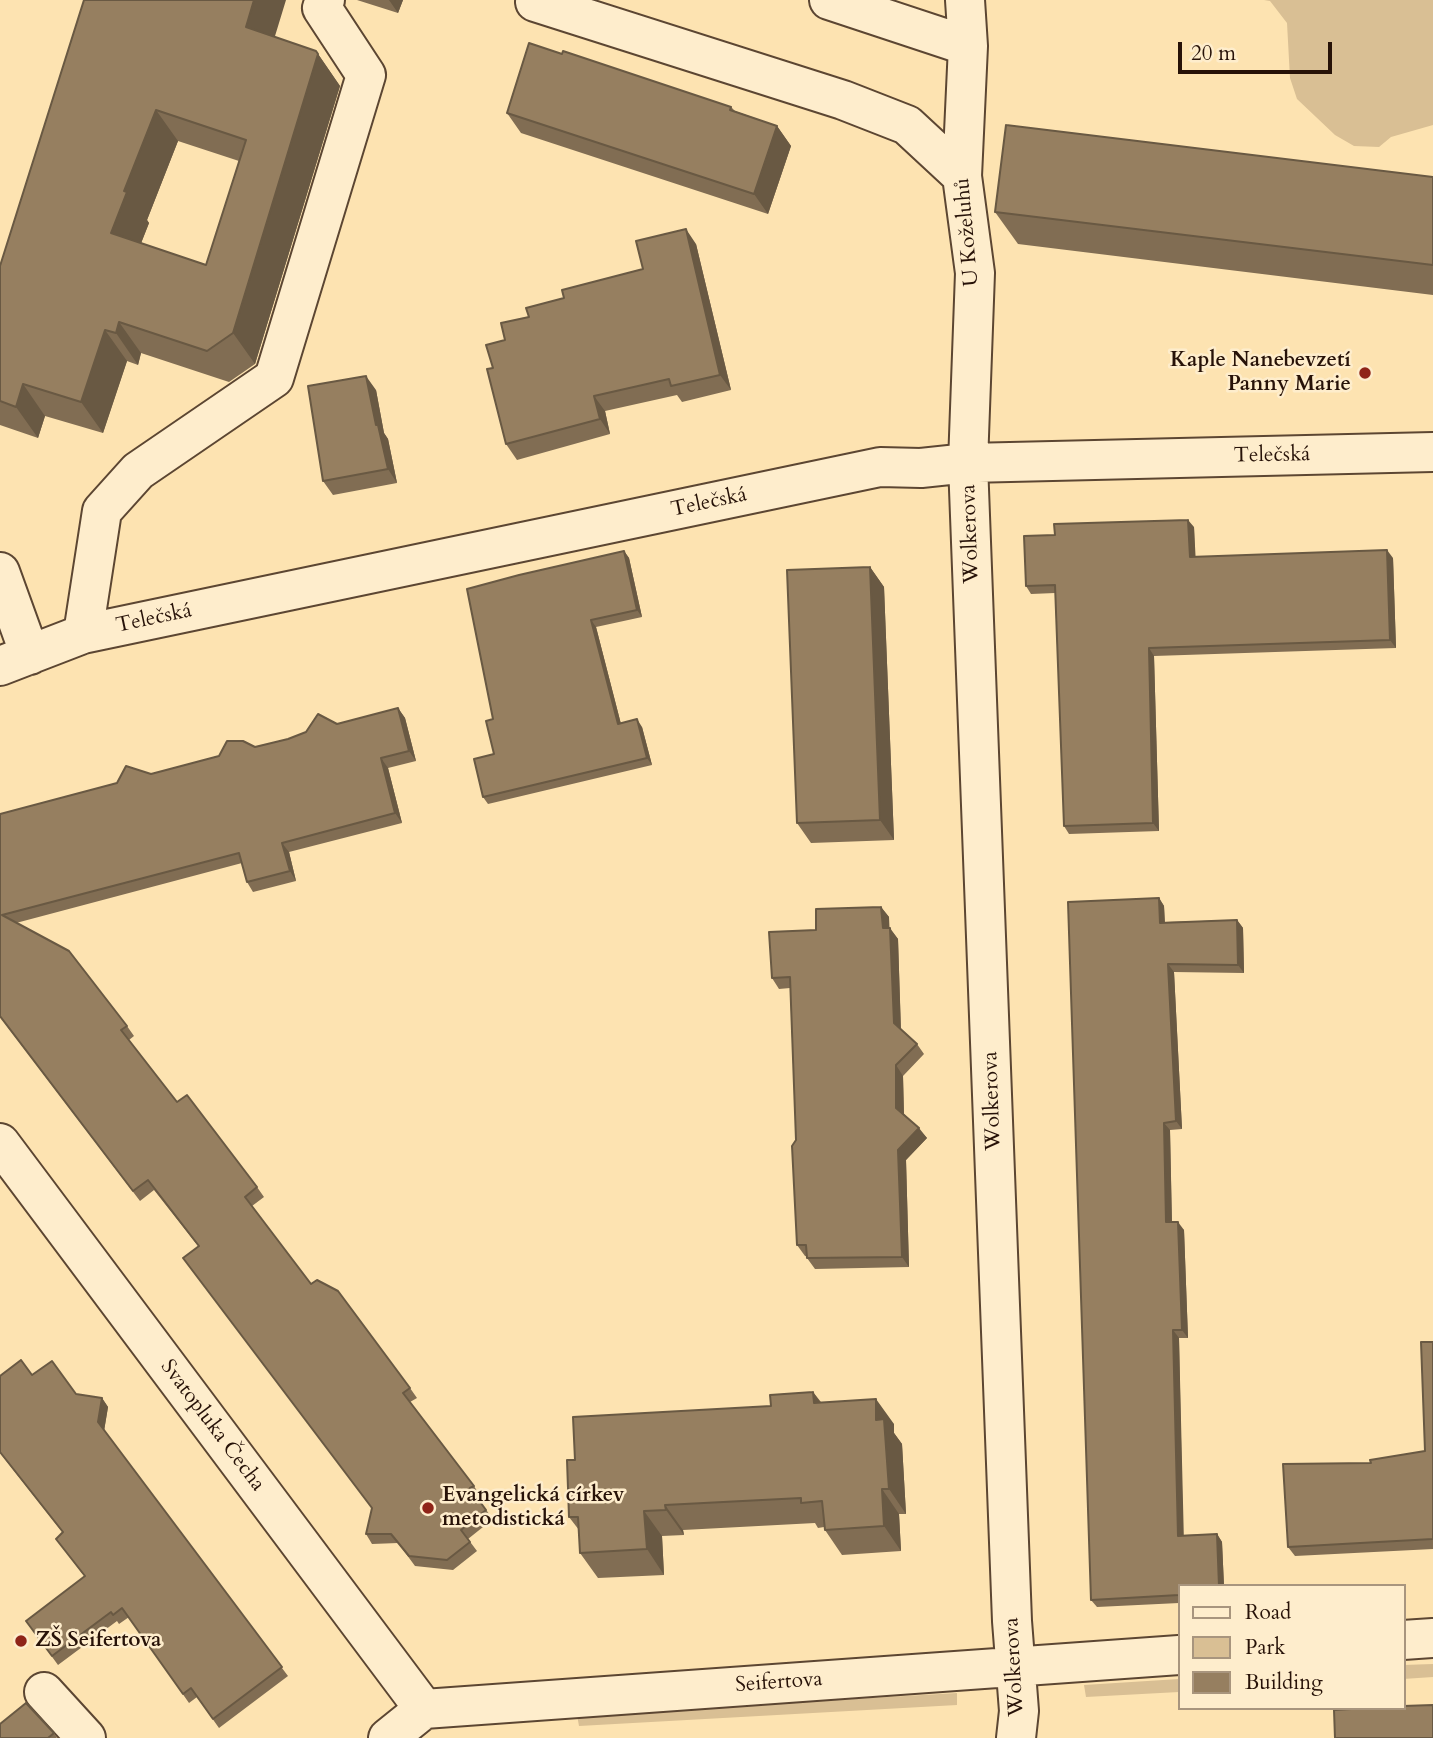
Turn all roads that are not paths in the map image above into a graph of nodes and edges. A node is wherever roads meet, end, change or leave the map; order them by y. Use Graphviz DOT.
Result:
graph roads {
  1 [pos="325,0"];
  2 [pos="829,0"];
  3 [pos="965,0"];
  4 [pos="535,2"];
  5 [pos="968,46"];
  6 [pos="962,176"];
  7 [pos="1433,452"];
  8 [pos="968,463"];
  9 [pos="0,572"];
  10 [pos="83,634"];
  11 [pos="15,660"];
  12 [pos="0,1143"];
  13 [pos="1433,1638"];
  14 [pos="1405,1640"];
  15 [pos="1178,1655"];
  16 [pos="1014,1665"];
  17 [pos="44,1692"];
  18 [pos="424,1709"];
  19 [pos="86,1738"];
  20 [pos="388,1738"];
  21 [pos="1016,1738"];
  1 -- 10 [label="street"];
  2 -- 5 [label="street"];
  3 -- 5 [label="street, U Koželuhů"];
  4 -- 6 [label="street"];
  5 -- 6 [label="street, U Koželuhů"];
  6 -- 8 [label="street, U Koželuhů"];
  7 -- 8 [label="street, Telečská"];
  8 -- 10 [label="street, Telečská"];
  8 -- 16 [label="street, Wolkerova"];
  9 -- 11 [label="street"];
  10 -- 11 [label="street, Telečská"];
  12 -- 18 [label="street, Svatopluka Čecha"];
  13 -- 14 [label="street"];
  15 -- 16 [label="street, Seifertova"];
  16 -- 18 [label="street, Seifertova"];
  16 -- 21 [label="street, Wolkerova"];
  17 -- 19 [label="street"];
  18 -- 20 [label="street"];
}
